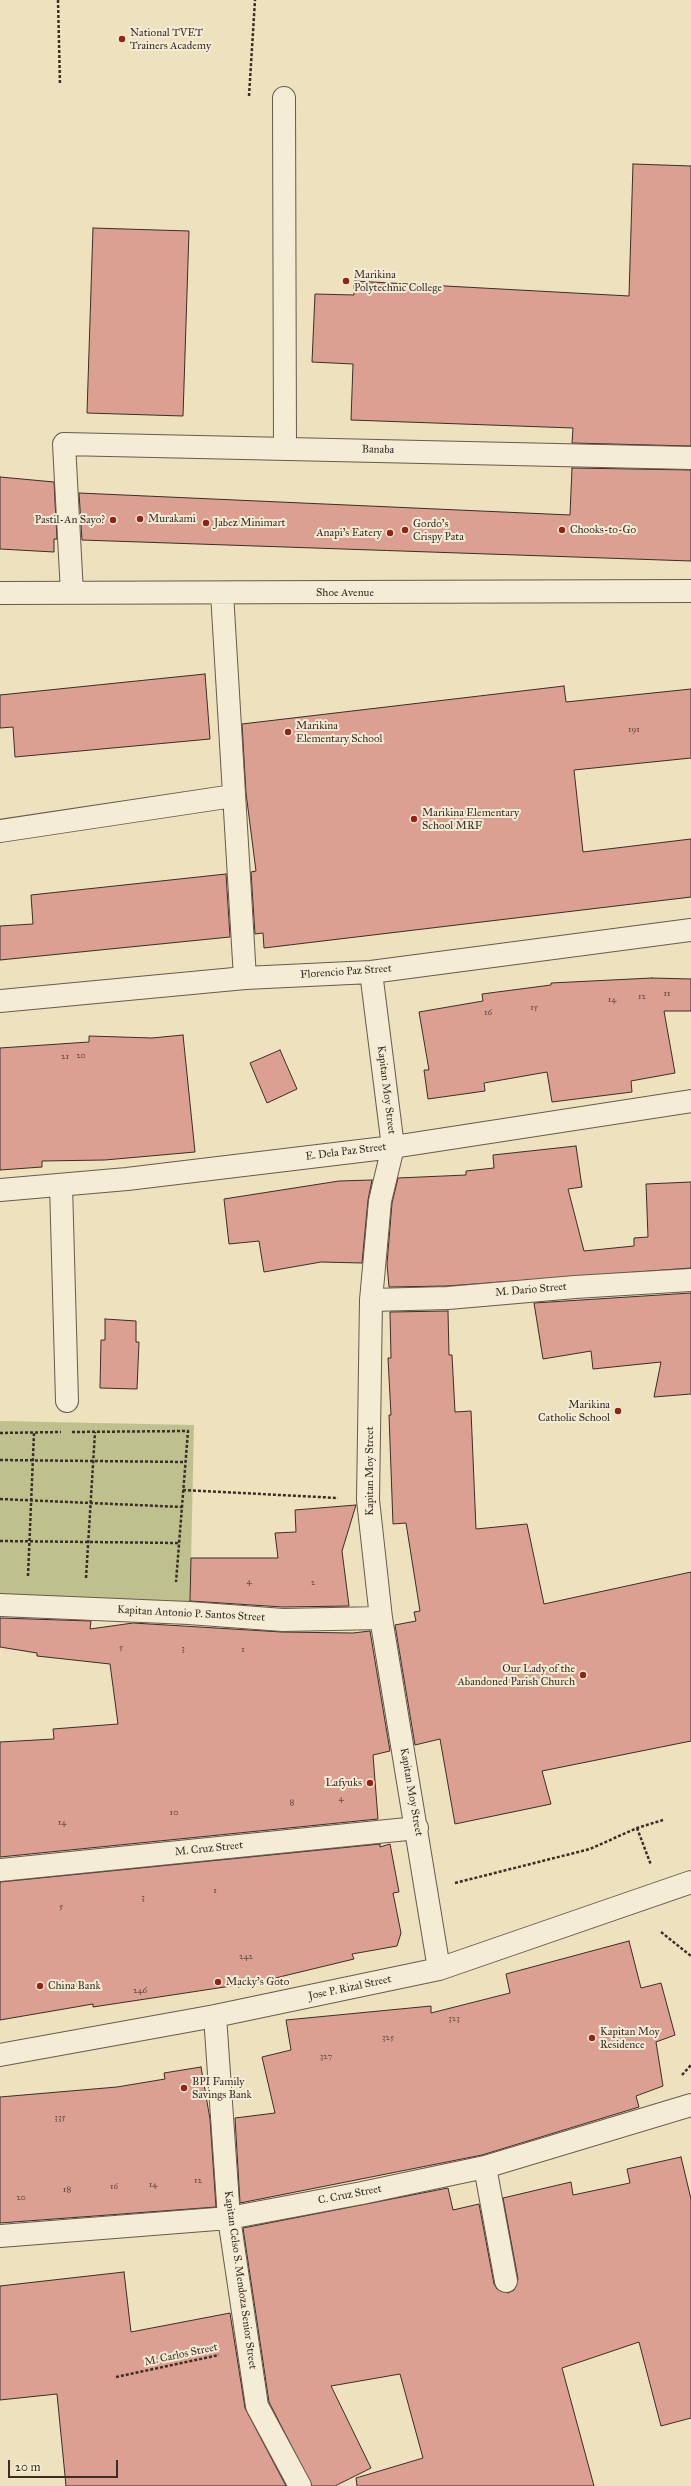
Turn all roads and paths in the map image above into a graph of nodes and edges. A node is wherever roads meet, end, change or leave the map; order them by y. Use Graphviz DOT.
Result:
graph roads {
  1 [pos="58,0"];
  2 [pos="255,0"];
  3 [pos="60,84"];
  4 [pos="249,96"];
  5 [pos="284,98"];
  6 [pos="285,447"];
  7 [pos="691,458"];
  8 [pos="691,591"];
  9 [pos="0,593"];
  10 [pos="72,593"];
  11 [pos="222,593"];
  12 [pos="233,796"];
  13 [pos="0,831"];
  14 [pos="691,930"];
  15 [pos="371,972"];
  16 [pos="245,978"];
  17 [pos="0,1001"];
  18 [pos="691,1101"];
  19 [pos="393,1147"];
  20 [pos="61,1185"];
  21 [pos="0,1190"];
  22 [pos="691,1280"];
  23 [pos="371,1300"];
  24 [pos="67,1401"];
  25 [pos="95,1432"];
  26 [pos="0,1433"];
  27 [pos="34,1433"];
  28 [pos="0,1460"];
  29 [pos="33,1461"];
  30 [pos="93,1461"];
  31 [pos="185,1462"];
  32 [pos="183,1490"];
  33 [pos="0,1499"];
  34 [pos="368,1500"];
  35 [pos="31,1501"];
  36 [pos="91,1503"];
  37 [pos="182,1507"];
  38 [pos="0,1541"];
  39 [pos="30,1541"];
  40 [pos="88,1542"];
  41 [pos="179,1543"];
  42 [pos="28,1580"];
  43 [pos="86,1583"];
  44 [pos="176,1585"];
  45 [pos="0,1605"];
  46 [pos="381,1618"];
  47 [pos="663,1820"];
  48 [pos="417,1828"];
  49 [pos="637,1828"];
  50 [pos="0,1870"];
  51 [pos="653,1871"];
  52 [pos="691,1882"];
  53 [pos="454,1884"];
  54 [pos="661,1932"];
  55 [pos="691,1956"];
  56 [pos="439,1969"];
  57 [pos="215,2016"];
  58 [pos="0,2055"];
  59 [pos="691,2105"];
  60 [pos="485,2168"];
  61 [pos="229,2218"];
  62 [pos="0,2236"];
  63 [pos="506,2281"];
  64 [pos="249,2350"];
  65 [pos="116,2377"];
  66 [pos="300,2486"];
  1 -- 3 [label="path"];
  2 -- 4 [label="path"];
  5 -- 6 [label="street"];
  6 -- 7 [label="street, Banaba"];
  6 -- 10 [label="street, Banaba"];
  8 -- 11 [label="street, Shoe Avenue"];
  9 -- 10 [label="street, Shoe Avenue"];
  10 -- 11 [label="street, Shoe Avenue"];
  11 -- 12 [label="street"];
  12 -- 13 [label="street"];
  12 -- 16 [label="street"];
  14 -- 15 [label="street, Florencio Paz Street"];
  15 -- 16 [label="street, Florencio Paz Street"];
  15 -- 19 [label="street, Kapitan Moy Street"];
  16 -- 17 [label="street, Florencio Paz Street"];
  18 -- 19 [label="street, E. Dela Paz Street"];
  19 -- 20 [label="street, E. Dela Paz Street"];
  19 -- 23 [label="street, Kapitan Moy Street"];
  20 -- 21 [label="street, E. Dela Paz Street"];
  20 -- 24 [label="street"];
  22 -- 23 [label="street, M. Dario Street"];
  23 -- 34 [label="street, Kapitan Moy Street"];
  25 -- 27 [label="path"];
  25 -- 30 [label="path"];
  25 -- 31 [label="path"];
  26 -- 27 [label="path"];
  27 -- 29 [label="path"];
  28 -- 29 [label="path"];
  29 -- 30 [label="path"];
  29 -- 35 [label="path"];
  30 -- 31 [label="path"];
  30 -- 36 [label="path"];
  31 -- 32 [label="path"];
  32 -- 34 [label="path"];
  32 -- 37 [label="path"];
  33 -- 35 [label="path"];
  34 -- 46 [label="street, Kapitan Moy Street"];
  35 -- 36 [label="path"];
  35 -- 39 [label="path"];
  36 -- 37 [label="path"];
  36 -- 40 [label="path"];
  37 -- 41 [label="path"];
  38 -- 39 [label="path"];
  39 -- 40 [label="path"];
  39 -- 42 [label="path"];
  40 -- 41 [label="path"];
  40 -- 43 [label="path"];
  41 -- 44 [label="path"];
  45 -- 46 [label="street, Kapitan Antonio P. Santos Street"];
  46 -- 48 [label="street, Kapitan Moy Street"];
  47 -- 49 [label="path"];
  48 -- 50 [label="street, M. Cruz Street"];
  48 -- 56 [label="street, Kapitan Moy Street"];
  49 -- 51 [label="path"];
  49 -- 53 [label="path"];
  52 -- 56 [label="street, Jose P. Rizal Street"];
  54 -- 55 [label="path"];
  56 -- 57 [label="street, Jose P. Rizal Street"];
  57 -- 58 [label="street, Jose P. Rizal Street"];
  57 -- 61 [label="street, Kapitan Celso S. Mendoza Senior Street"];
  59 -- 60 [label="street, C. Cruz Street"];
  60 -- 61 [label="street, C. Cruz Street"];
  60 -- 63 [label="street"];
  61 -- 62 [label="street, C. Cruz Street"];
  61 -- 64 [label="street, Kapitan Celso S. Mendoza Senior Street"];
  64 -- 65 [label="path, M. Carlos Street"];
  64 -- 66 [label="street, Kapitan Celso S. Mendoza Senior Street"];
}
